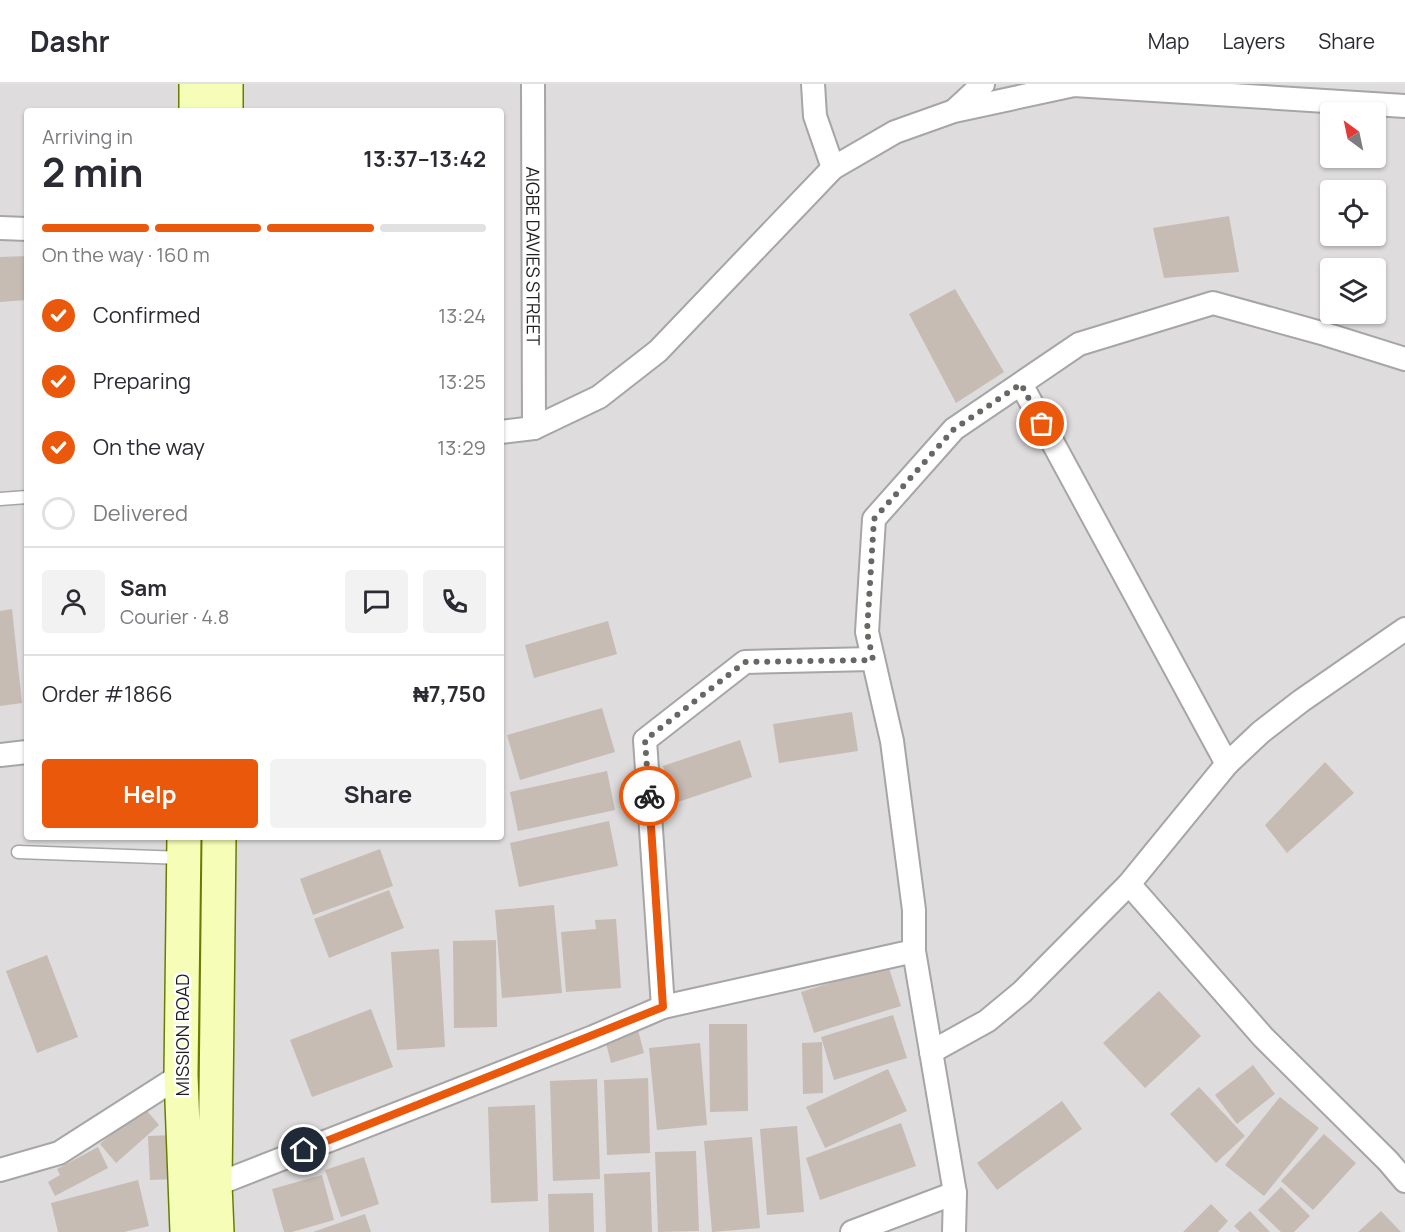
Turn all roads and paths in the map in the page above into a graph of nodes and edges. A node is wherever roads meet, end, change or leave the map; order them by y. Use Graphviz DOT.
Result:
graph roads {
  1 [pos="196,84"];
  2 [pos="226,84"];
  3 [pos="533,84"];
  4 [pos="813,84"];
  5 [pos="983,84"];
  6 [pos="1405,106"];
  7 [pos="196,108"];
  8 [pos="226,108"];
  9 [pos="954,111"];
  10 [pos="833,168"];
  11 [pos="0,228"];
  12 [pos="24,229"];
  13 [pos="1405,359"];
  14 [pos="1021,384"];
  15 [pos="534,428"];
  16 [pos="504,432"];
  17 [pos="24,497"];
  18 [pos="0,499"];
  19 [pos="1405,629"];
  20 [pos="873,660"];
  21 [pos="24,752"];
  22 [pos="0,755"];
  23 [pos="1227,764"];
  24 [pos="219,840"];
  25 [pos="184,848"];
  26 [pos="18,852"];
  27 [pos="1129,884"];
  28 [pos="914,951"];
  29 [pos="663,1007"];
  30 [pos="931,1052"];
  31 [pos="180,1075"];
  32 [pos="0,1170"];
  33 [pos="1405,1181"];
  34 [pos="215,1185"];
  35 [pos="955,1194"];
  36 [pos="187,1232"];
  37 [pos="217,1232"];
  38 [pos="852,1232"];
  39 [pos="954,1232"];
  1 -- 7 [label="street"];
  2 -- 8 [label="street"];
  3 -- 15 [label="street, AIGBE DAVIES STREET"];
  4 -- 10 [label="street"];
  5 -- 9 [label="street"];
  6 -- 9 [label="street"];
  9 -- 10 [label="street"];
  10 -- 15 [label="street"];
  11 -- 12 [label="street"];
  13 -- 14 [label="street"];
  14 -- 20 [label="street"];
  14 -- 23 [label="street"];
  15 -- 16 [label="street"];
  17 -- 18 [label="lane"];
  19 -- 23 [label="street"];
  20 -- 28 [label="street"];
  20 -- 29 [label="street"];
  21 -- 22 [label="street"];
  23 -- 27 [label="street"];
  24 -- 34 [label="street, MISSION ROAD"];
  25 -- 26 [label="lane"];
  25 -- 31 [label="street, MISSION ROAD"];
  27 -- 30 [label="street"];
  27 -- 33 [label="street"];
  28 -- 29 [label="street"];
  28 -- 30 [label="street"];
  29 -- 34 [label="street"];
  30 -- 35 [label="street"];
  31 -- 32 [label="street"];
  31 -- 36 [label="street, MISSION ROAD"];
  34 -- 37 [label="street, MISSION ROAD"];
  35 -- 38 [label="street"];
  35 -- 39 [label="street"];
}
